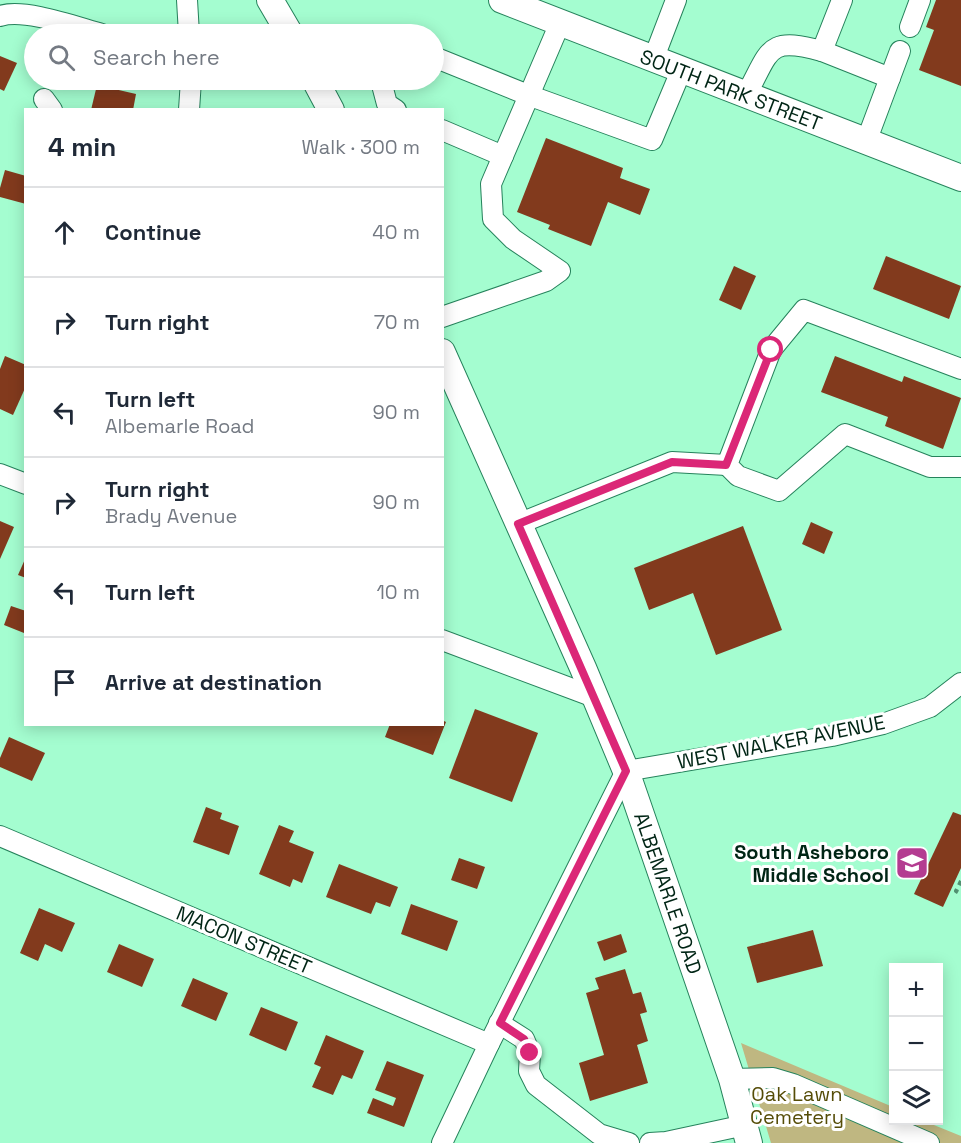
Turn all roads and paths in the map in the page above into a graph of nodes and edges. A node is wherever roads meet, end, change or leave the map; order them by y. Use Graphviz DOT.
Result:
graph roads {
  1 [pos="187,0"];
  2 [pos="270,0"];
  3 [pos="502,0"];
  4 [pos="676,0"];
  5 [pos="842,0"];
  6 [pos="920,0"];
  7 [pos="0,16"];
  8 [pos="560,23"];
  9 [pos="64,24"];
  10 [pos="188,24"];
  11 [pos="284,24"];
  12 [pos="910,27"];
  13 [pos="822,51"];
  14 [pos="900,51"];
  15 [pos="653,60"];
  16 [pos="444,61"];
  17 [pos="681,71"];
  18 [pos="890,78"];
  19 [pos="190,90"];
  20 [pos="320,90"];
  21 [pos="383,90"];
  22 [pos="528,95"];
  23 [pos="746,95"];
  24 [pos="189,108"];
  25 [pos="329,108"];
  26 [pos="393,108"];
  27 [pos="444,131"];
  28 [pos="866,142"];
  29 [pos="503,156"];
  30 [pos="961,178"];
  31 [pos="444,316"];
  32 [pos="444,357"];
  33 [pos="961,369"];
  34 [pos="726,465"];
  35 [pos="961,467"];
  36 [pos="0,474"];
  37 [pos="24,483"];
  38 [pos="518,524"];
  39 [pos="444,641"];
  40 [pos="961,683"];
  41 [pos="594,697"];
  42 [pos="626,771"];
  43 [pos="0,836"];
  44 [pos="961,881"];
  45 [pos="961,894"];
  46 [pos="500,1023"];
  47 [pos="489,1044"];
  48 [pos="732,1078"];
  49 [pos="747,1134"];
  50 [pos="904,1137"];
  51 [pos="442,1143"];
  52 [pos="629,1143"];
  53 [pos="650,1143"];
  54 [pos="929,1143"];
  1 -- 10 [label="street"];
  2 -- 11 [label="main road"];
  3 -- 8 [label="main road, SOUTH PARK STREET"];
  4 -- 15 [label="street"];
  5 -- 13 [label="street"];
  6 -- 12 [label="street"];
  7 -- 9 [label="street"];
  8 -- 15 [label="main road, SOUTH PARK STREET"];
  8 -- 22 [label="street"];
  13 -- 18 [label="street"];
  13 -- 23 [label="street"];
  14 -- 18 [label="street"];
  15 -- 17 [label="main road, SOUTH PARK STREET"];
  16 -- 22 [label="street"];
  17 -- 22 [label="street"];
  17 -- 23 [label="main road, SOUTH PARK STREET"];
  18 -- 28 [label="street"];
  19 -- 24 [label="street"];
  20 -- 25 [label="main road"];
  21 -- 26 [label="street"];
  22 -- 29 [label="street"];
  23 -- 28 [label="main road, SOUTH PARK STREET"];
  27 -- 29 [label="street"];
  28 -- 30 [label="main road, SOUTH PARK STREET"];
  29 -- 31 [label="street"];
  32 -- 38 [label="main road, ALBEMARLE ROAD"];
  33 -- 34 [label="street"];
  34 -- 35 [label="street"];
  34 -- 38 [label="street"];
  36 -- 37 [label="street"];
  38 -- 41 [label="main road, ALBEMARLE ROAD"];
  39 -- 41 [label="street"];
  40 -- 42 [label="street, WEST WALKER AVENUE"];
  41 -- 42 [label="main road, ALBEMARLE ROAD"];
  42 -- 46 [label="street"];
  42 -- 48 [label="main road, ALBEMARLE ROAD"];
  43 -- 47 [label="street, MACON STREET"];
  44 -- 45 [label="path"];
  46 -- 47 [label="street"];
  46 -- 52 [label="street"];
  47 -- 51 [label="street"];
  48 -- 49 [label="main road, ALBEMARLE ROAD"];
  48 -- 50 [label="street"];
  49 -- 53 [label="street"];
  50 -- 54 [label="street"];
}
